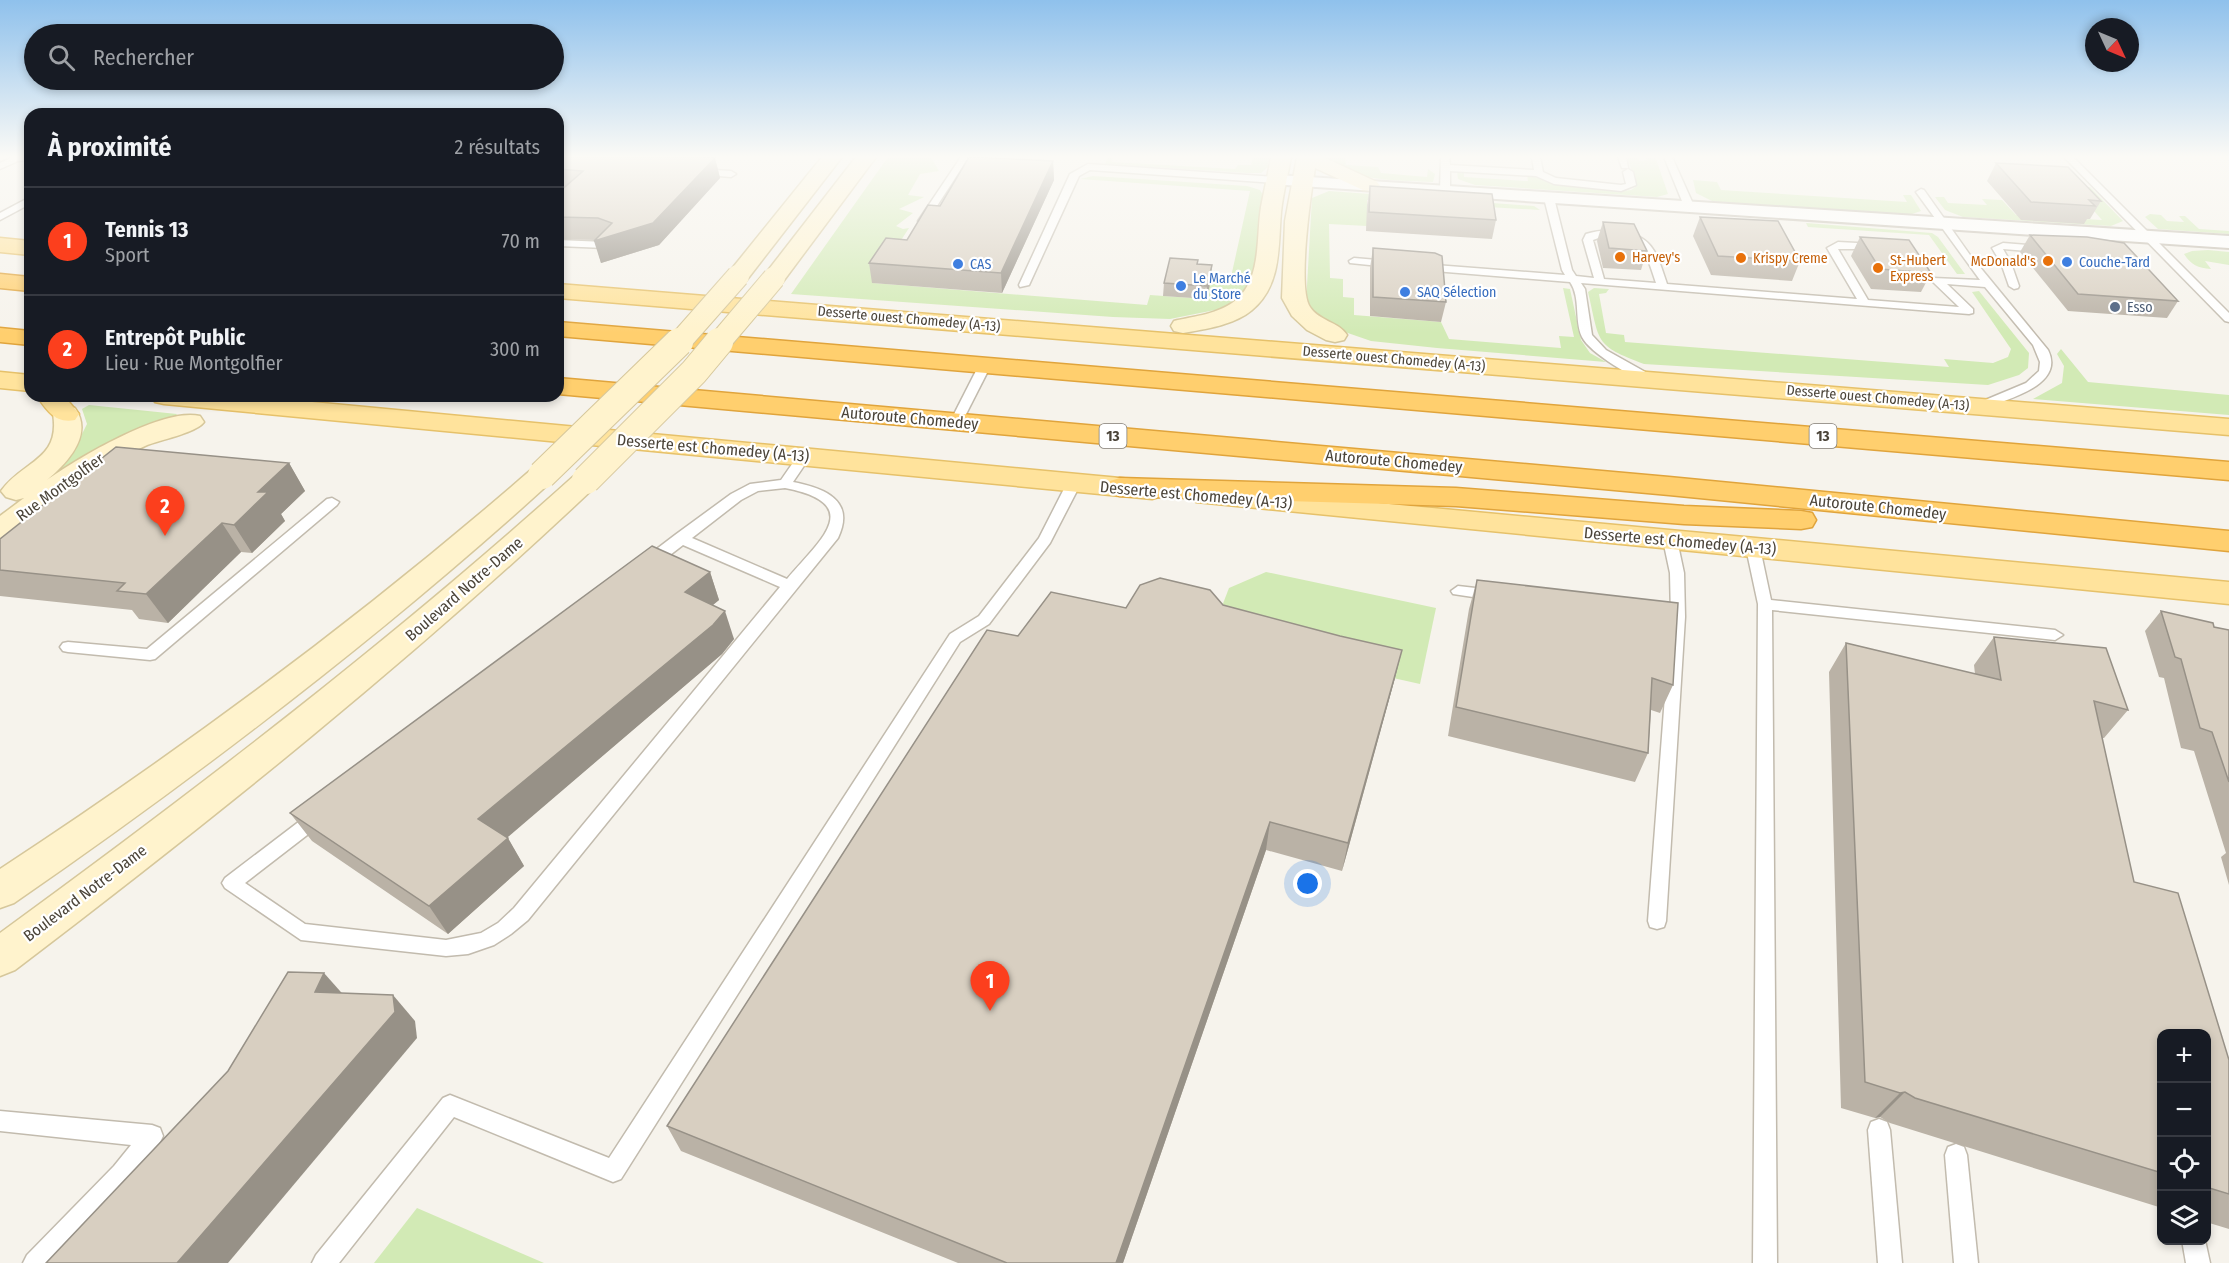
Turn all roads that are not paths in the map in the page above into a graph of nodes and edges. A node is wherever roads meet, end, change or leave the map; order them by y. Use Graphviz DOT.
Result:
graph roads {
  1 [pos="785,216"];
  2 [pos="821,216"];
  3 [pos="926,216"];
  4 [pos="1056,216"];
  5 [pos="1271,216"];
  6 [pos="1297,216"];
  7 [pos="1553,216"];
  8 [pos="1836,216"];
  9 [pos="1936,216"];
  10 [pos="2128,216"];
  11 [pos="1941,223"];
  12 [pos="914,235"];
  13 [pos="2149,237"];
  14 [pos="2229,242"];
  15 [pos="564,243"];
  16 [pos="0,245"];
  17 [pos="605,245"];
  18 [pos="24,247"];
  19 [pos="1889,248"];
  20 [pos="2049,249"];
  21 [pos="1354,261"];
  22 [pos="1572,279"];
  23 [pos="0,281"];
  24 [pos="1600,282"];
  25 [pos="24,283"];
  26 [pos="1987,284"];
  27 [pos="1024,285"];
  28 [pos="1662,286"];
  29 [pos="2014,286"];
  30 [pos="564,291"];
  31 [pos="1865,303"];
  32 [pos="2229,319"];
  33 [pos="1183,326"];
  34 [pos="564,330"];
  35 [pos="0,335"];
  36 [pos="1335,335"];
  37 [pos="1121,336"];
  38 [pos="24,337"];
  39 [pos="1371,357"];
  40 [pos="985,365"];
  41 [pos="0,380"];
  42 [pos="1652,380"];
  43 [pos="24,382"];
  44 [pos="564,387"];
  45 [pos="229,402"];
  46 [pos="58,405"];
  47 [pos="262,405"];
  48 [pos="1977,406"];
  49 [pos="190,422"];
  50 [pos="956,422"];
  51 [pos="2229,427"];
  52 [pos="804,457"];
  53 [pos="2229,471"];
  54 [pos="1074,483"];
  55 [pos="785,484"];
  56 [pos="1120,487"];
  57 [pos="332,502"];
  58 [pos="0,503"];
  59 [pos="0,531"];
  60 [pos="2181,537"];
  61 [pos="680,538"];
  62 [pos="1670,540"];
  63 [pos="2229,541"];
  64 [pos="1753,548"];
  65 [pos="789,585"];
  66 [pos="1458,591"];
  67 [pos="2229,593"];
  68 [pos="1503,596"];
  69 [pos="1765,604"];
  70 [pos="2055,635"];
  71 [pos="68,647"];
  72 [pos="0,891"];
  73 [pos="1657,921"];
  74 [pos="0,957"];
  75 [pos="0,1121"];
  76 [pos="1879,1130"];
  77 [pos="1956,1155"];
  78 [pos="2194,1245"];
  79 [pos="35,1263"];
  80 [pos="324,1263"];
  81 [pos="1765,1263"];
  82 [pos="1890,1263"];
  83 [pos="1966,1263"];
  84 [pos="2198,1263"];
  1 -- 72 [label="street, Boulevard Notre-Dame, bridge"];
  2 -- 74 [label="street, Boulevard Notre-Dame, bridge"];
  3 -- 12 [label="lane"];
  4 -- 27 [label="lane"];
  5 -- 33 [label="street"];
  6 -- 36 [label="street"];
  7 -- 22 [label="lane"];
  8 -- 11 [label="street"];
  9 -- 11 [label="lane"];
  10 -- 13 [label="lane"];
  11 -- 13 [label="street"];
  11 -- 26 [label="lane"];
  13 -- 14 [label="street"];
  13 -- 32 [label="lane"];
  15 -- 17 [label="lane"];
  16 -- 18 [label="main road"];
  19 -- 31 [label="lane"];
  20 -- 29 [label="lane"];
  21 -- 22 [label="lane"];
  22 -- 24 [label="lane"];
  22 -- 42 [label="lane"];
  23 -- 25 [label="highway"];
  24 -- 28 [label="lane"];
  24 -- 28 [label="lane"];
  26 -- 31 [label="lane"];
  26 -- 48 [label="lane"];
  28 -- 31 [label="lane"];
  30 -- 37 [label="main road, Desserte ouest Chomedey (A-13)"];
  33 -- 37 [label="main road"];
  34 -- 40 [label="highway, 13"];
  35 -- 38 [label="highway"];
  36 -- 39 [label="main road"];
  37 -- 39 [label="main road, Desserte ouest Chomedey (A-13)"];
  39 -- 42 [label="main road, Desserte ouest Chomedey (A-13)"];
  40 -- 50 [label="lane"];
  40 -- 53 [label="highway, 13"];
  41 -- 43 [label="main road"];
  42 -- 48 [label="main road, Desserte ouest Chomedey (A-13)"];
  44 -- 50 [label="highway, Autoroute Chomedey / 13"];
  45 -- 47 [label="main road, Desserte est Chomedey (A-13)"];
  46 -- 58 [label="street, Rue Montgolfier"];
  47 -- 49 [label="main road"];
  47 -- 52 [label="main road, Desserte est Chomedey (A-13)"];
  48 -- 51 [label="main road, Desserte ouest Chomedey (A-13)"];
  49 -- 59 [label="street, Rue Montgolfier"];
  50 -- 60 [label="highway, Autoroute Chomedey / 13"];
  52 -- 54 [label="main road, Desserte est Chomedey (A-13)"];
  52 -- 55 [label="lane"];
  54 -- 56 [label="main road, Desserte est Chomedey (A-13)"];
  54 -- 80 [label="lane"];
  55 -- 61 [label="lane"];
  55 -- 65 [label="lane"];
  56 -- 60 [label="highway"];
  56 -- 62 [label="main road, Desserte est Chomedey (A-13)"];
  57 -- 71 [label="lane"];
  60 -- 63 [label="highway, Autoroute Chomedey / 13"];
  61 -- 65 [label="lane"];
  61 -- 65 [label="lane"];
  62 -- 64 [label="main road, Desserte est Chomedey (A-13)"];
  62 -- 73 [label="lane"];
  64 -- 67 [label="main road, Desserte est Chomedey (A-13)"];
  64 -- 69 [label="lane"];
  66 -- 68 [label="lane"];
  69 -- 70 [label="lane"];
  69 -- 81 [label="lane"];
  75 -- 79 [label="lane"];
  76 -- 82 [label="lane"];
  77 -- 83 [label="lane"];
  78 -- 84 [label="lane"];
}
